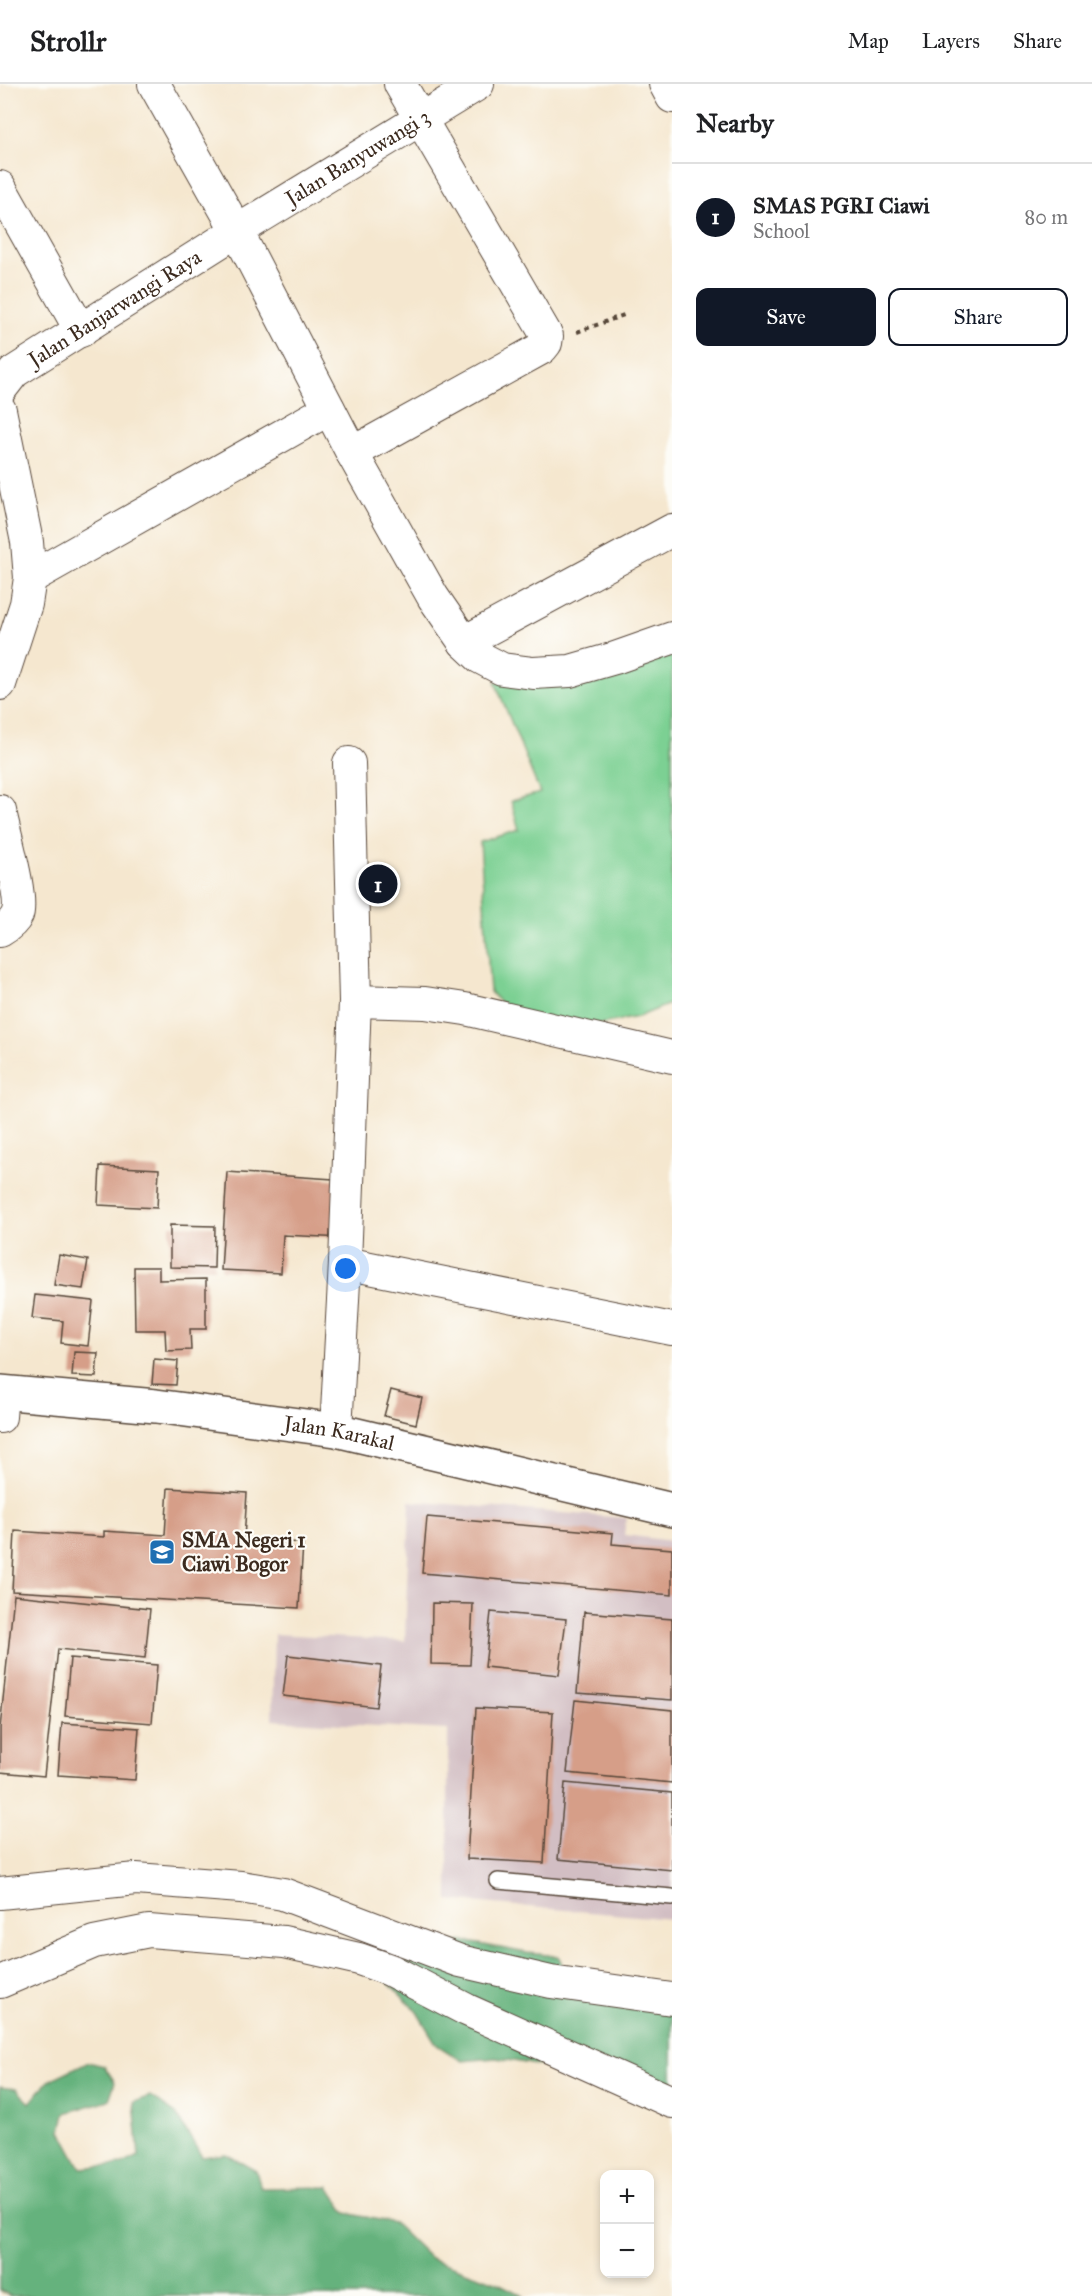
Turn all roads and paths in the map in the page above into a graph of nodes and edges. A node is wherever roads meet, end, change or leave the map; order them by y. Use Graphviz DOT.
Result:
graph roads {
  1 [pos="154,84"];
  2 [pos="400,84"];
  3 [pos="478,84"];
  4 [pos="665,84"];
  5 [pos="672,97"];
  6 [pos="421,119"];
  7 [pos="0,188"];
  8 [pos="237,231"];
  9 [pos="624,315"];
  10 [pos="81,331"];
  11 [pos="546,344"];
  12 [pos="0,390"];
  13 [pos="329,409"];
  14 [pos="0,410"];
  15 [pos="352,453"];
  16 [pos="672,530"];
  17 [pos="30,578"];
  18 [pos="672,638"];
  19 [pos="464,642"];
  20 [pos="0,684"];
  21 [pos="349,763"];
  22 [pos="0,811"];
  23 [pos="0,931"];
  24 [pos="355,1001"];
  25 [pos="672,1037"];
  26 [pos="658,1054"];
  27 [pos="345,1263"];
  28 [pos="672,1329"];
  29 [pos="1,1400"];
  30 [pos="336,1430"];
  31 [pos="672,1510"];
  32 [pos="498,1881"];
  33 [pos="0,1893"];
  34 [pos="672,1897"];
  35 [pos="0,1982"];
  36 [pos="672,1998"];
  37 [pos="672,2102"];
  1 -- 8 [label="street"];
  2 -- 6 [label="street"];
  3 -- 6 [label="street, Jalan Banyuwangi 3"];
  4 -- 5 [label="street"];
  6 -- 8 [label="street, Jalan Banyuwangi 3"];
  6 -- 11 [label="street"];
  7 -- 10 [label="street"];
  8 -- 10 [label="street, Jalan Banjarwangi Raya"];
  8 -- 13 [label="street"];
  9 -- 11 [label="path"];
  10 -- 12 [label="street, Jalan Banjarwangi Raya"];
  11 -- 15 [label="street"];
  13 -- 15 [label="street"];
  13 -- 17 [label="street"];
  14 -- 17 [label="street"];
  15 -- 19 [label="street"];
  16 -- 19 [label="street"];
  17 -- 20 [label="street"];
  18 -- 19 [label="street"];
  21 -- 24 [label="street"];
  22 -- 23 [label="street"];
  24 -- 26 [label="street"];
  24 -- 27 [label="street"];
  25 -- 26 [label="street"];
  27 -- 28 [label="street"];
  27 -- 30 [label="street"];
  29 -- 30 [label="main road, Jalan Karakal"];
  30 -- 31 [label="main road, Jalan Karakal"];
  32 -- 34 [label="lane"];
  33 -- 36 [label="street"];
  35 -- 37 [label="street"];
}
